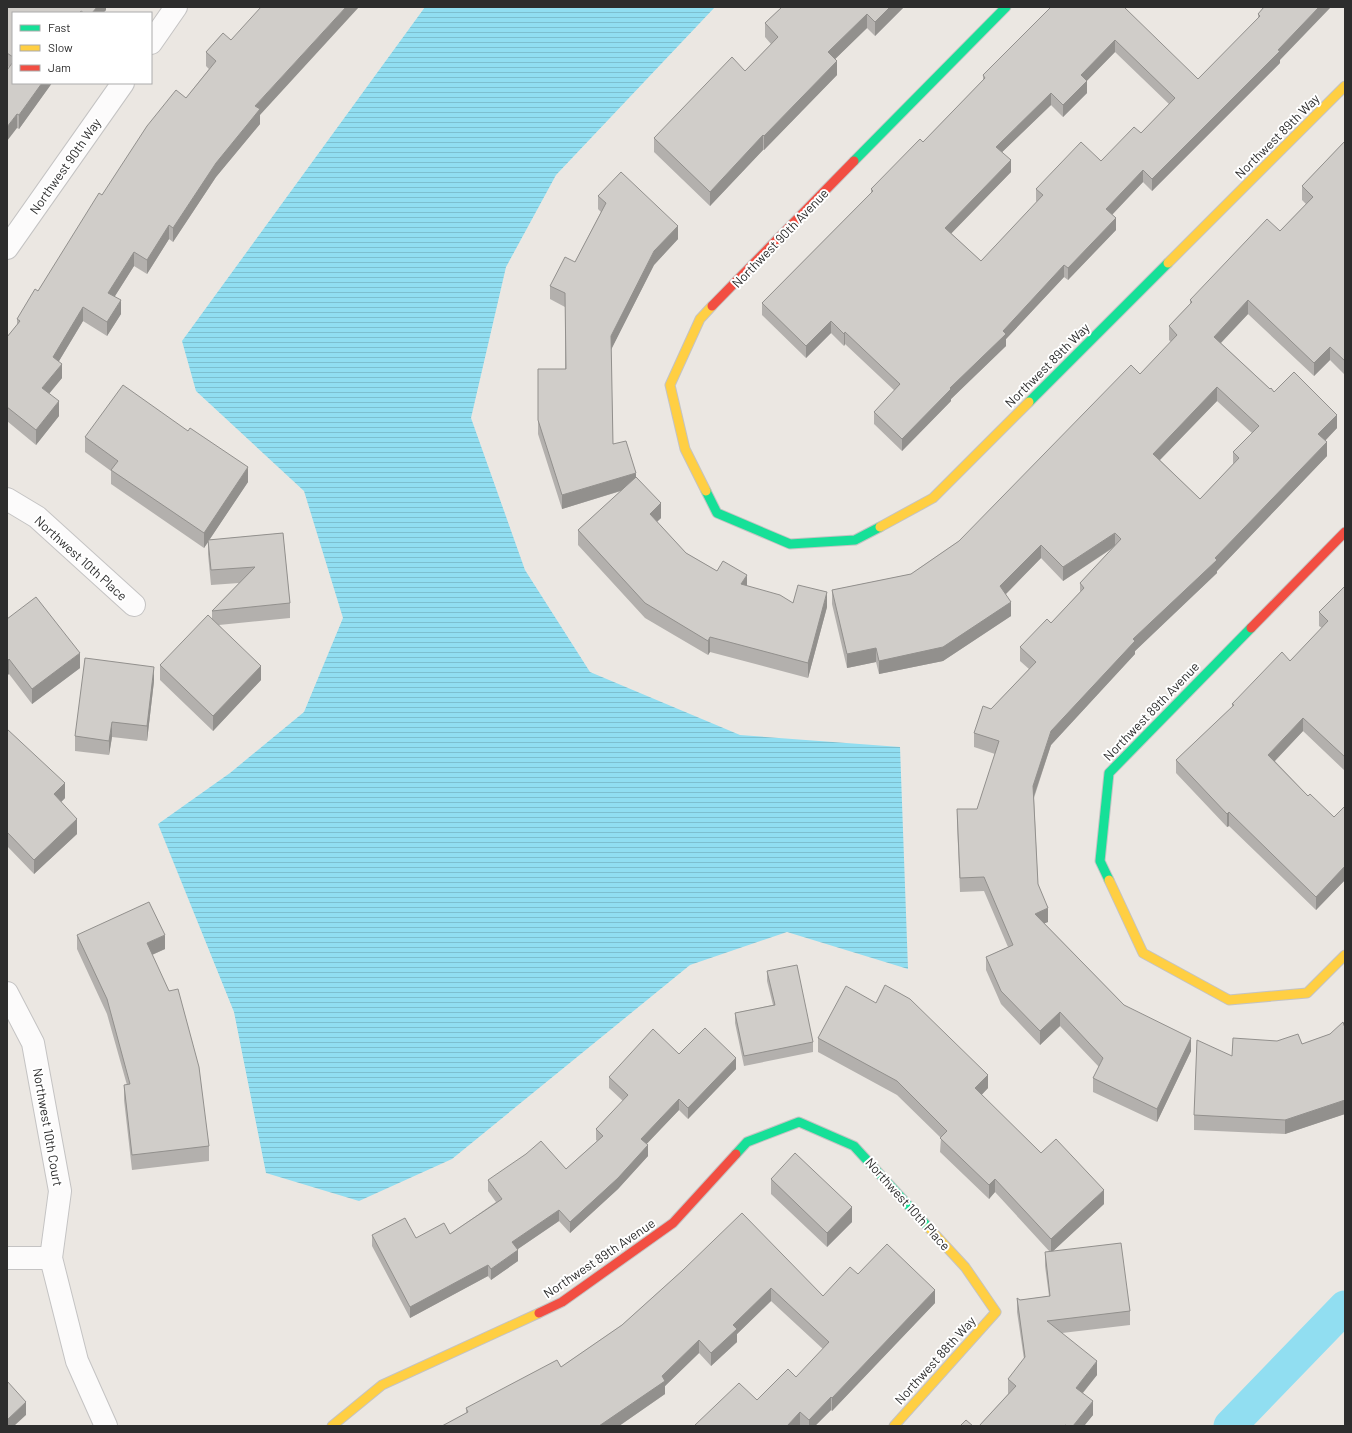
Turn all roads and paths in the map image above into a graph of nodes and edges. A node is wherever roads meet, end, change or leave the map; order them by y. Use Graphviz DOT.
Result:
graph roads {
  1 [pos="176,7"];
  2 [pos="1006,7"];
  3 [pos="152,42"];
  4 [pos="122,84"];
  5 [pos="1345,86"];
  6 [pos="7,248"];
  7 [pos="7,499"];
  8 [pos="717,513"];
  9 [pos="1345,532"];
  10 [pos="134,605"];
  11 [pos="1345,955"];
  12 [pos="7,993"];
  13 [pos="799,1122"];
  14 [pos="7,1258"];
  15 [pos="51,1258"];
  16 [pos="996,1312"];
  17 [pos="106,1426"];
  18 [pos="332,1426"];
  19 [pos="894,1426"];
  1 -- 3 [label="street"];
  2 -- 8 [label="street, Northwest 90th Avenue"];
  4 -- 6 [label="street, Northwest 90th Way"];
  5 -- 8 [label="street, Northwest 89th Way"];
  7 -- 10 [label="street, Northwest 10th Place"];
  9 -- 11 [label="street, Northwest 89th Avenue"];
  12 -- 15 [label="street, Northwest 10th Court"];
  13 -- 16 [label="street, Northwest 10th Place"];
  13 -- 18 [label="street, Northwest 89th Avenue"];
  14 -- 15 [label="street"];
  15 -- 17 [label="street, Northwest 10th Court"];
  16 -- 19 [label="street, Northwest 88th Way"];
}
